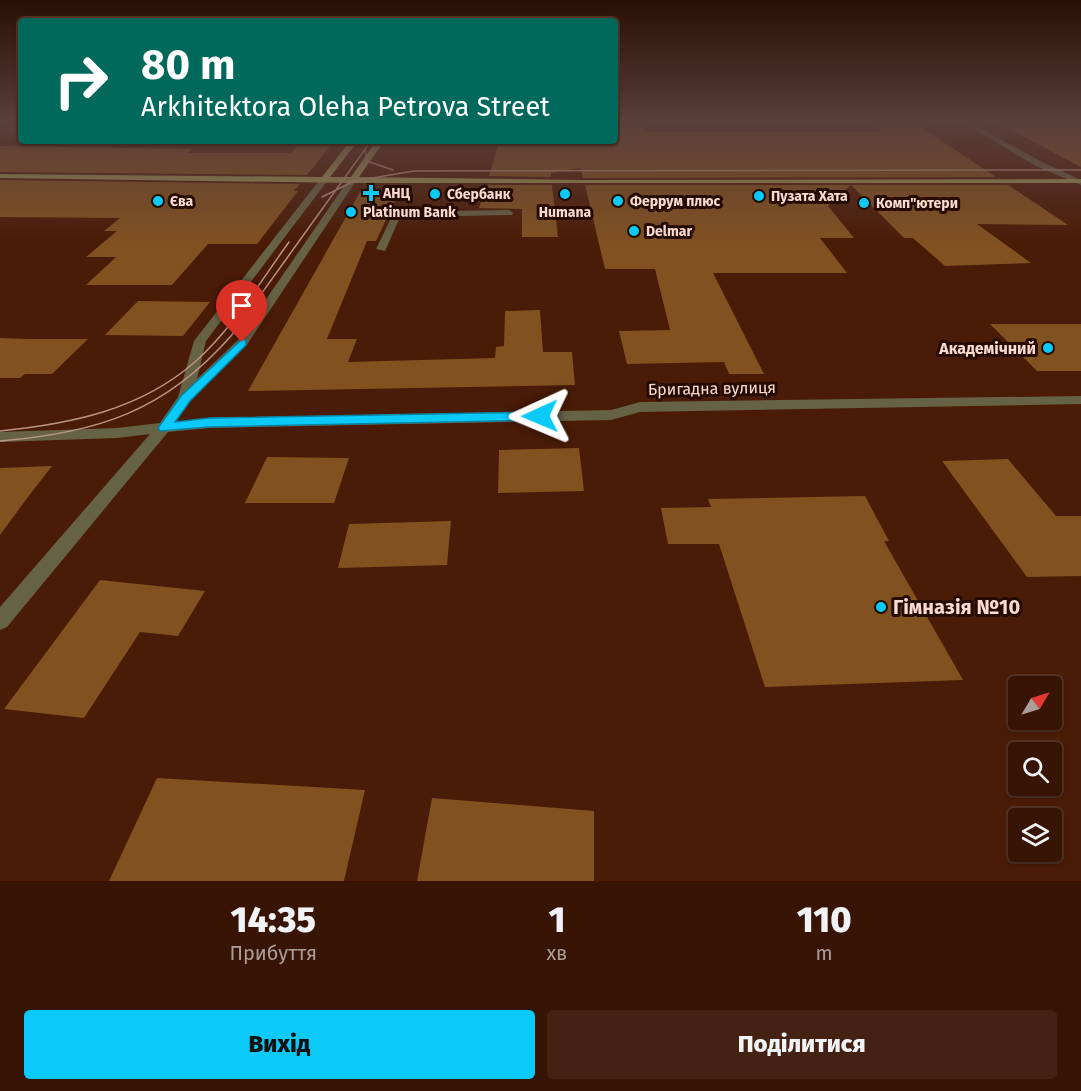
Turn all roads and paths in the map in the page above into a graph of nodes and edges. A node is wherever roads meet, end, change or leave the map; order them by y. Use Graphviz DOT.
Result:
graph roads {
  1 [pos="337,163"];
  2 [pos="364,163"];
  3 [pos="1037,163"];
  4 [pos="0,176"];
  5 [pos="324,180"];
  6 [pos="352,180"];
  7 [pos="1079,182"];
  8 [pos="509,213"];
  9 [pos="381,249"];
  10 [pos="185,398"];
  11 [pos="1081,400"];
  12 [pos="164,428"];
  13 [pos="0,437"];
  14 [pos="0,621"];
  1 -- 5 [label="main road"];
  2 -- 6 [label="main road"];
  3 -- 7 [label="street"];
  4 -- 5 [label="main road"];
  5 -- 6 [label="main road"];
  5 -- 10 [label="street"];
  6 -- 7 [label="main road"];
  6 -- 10 [label="street"];
  8 -- 9 [label="street"];
  10 -- 12 [label="street"];
  11 -- 12 [label="street, Бригадна вулиця"];
  12 -- 13 [label="street, Бригадна вулиця"];
  12 -- 14 [label="street"];
}
